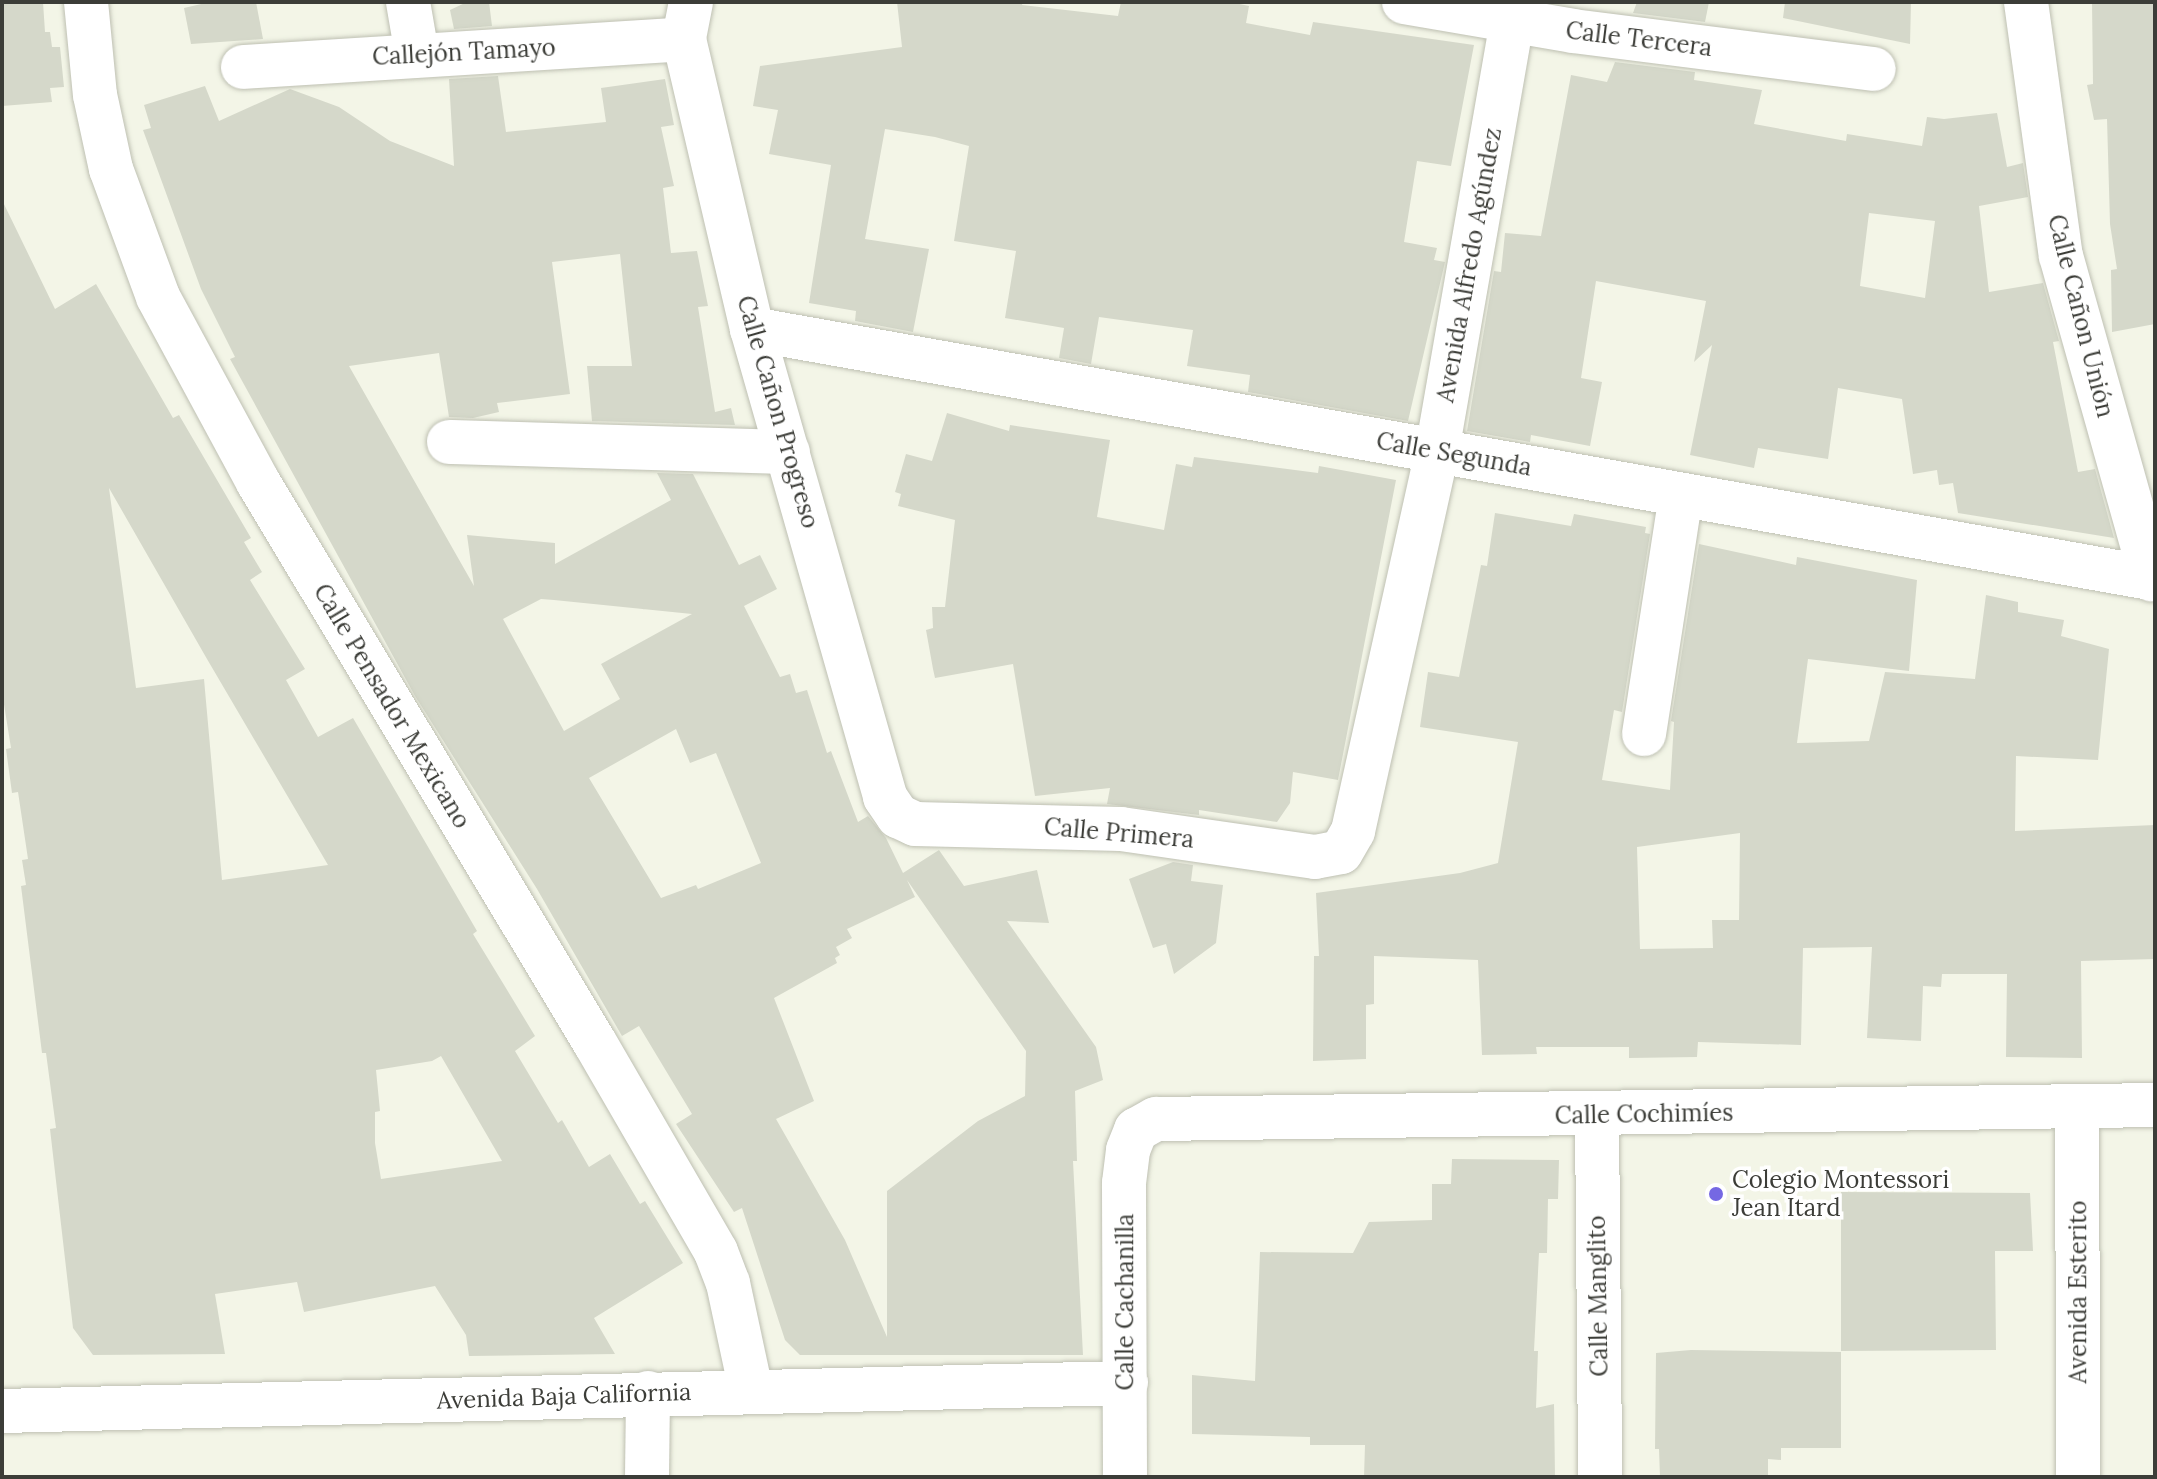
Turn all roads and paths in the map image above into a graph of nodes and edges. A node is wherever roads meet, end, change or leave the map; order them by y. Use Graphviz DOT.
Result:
graph roads {
  1 [pos="86,2"];
  2 [pos="408,2"];
  3 [pos="1404,2"];
  4 [pos="2026,2"];
  5 [pos="1513,12"];
  6 [pos="688,20"];
  7 [pos="417,54"];
  8 [pos="243,67"];
  9 [pos="1874,69"];
  10 [pos="752,329"];
  11 [pos="449,442"];
  12 [pos="1437,451"];
  13 [pos="788,452"];
  14 [pos="1681,496"];
  15 [pos="2153,579"];
  16 [pos="1644,734"];
  17 [pos="898,816"];
  18 [pos="1341,852"];
  19 [pos="2155,1105"];
  20 [pos="2077,1106"];
  21 [pos="1597,1116"];
  22 [pos="1136,1130"];
  23 [pos="1126,1383"];
  24 [pos="751,1390"];
  25 [pos="648,1393"];
  26 [pos="2,1411"];
  27 [pos="647,1477"];
  28 [pos="1125,1477"];
  29 [pos="1600,1477"];
  30 [pos="2078,1477"];
  1 -- 24 [label="street, Calle Pensador Mexicano"];
  2 -- 7 [label="street"];
  3 -- 5 [label="street, Calle Tercera"];
  4 -- 15 [label="street, Calle Cañon Unión"];
  5 -- 9 [label="street, Calle Tercera"];
  5 -- 12 [label="street, Avenida Alfredo Agúndez"];
  6 -- 7 [label="street, Callejón Tamayo"];
  6 -- 10 [label="street, Calle Cañon Progreso"];
  7 -- 8 [label="street, Callejón Tamayo"];
  10 -- 12 [label="street, Calle Segunda"];
  10 -- 13 [label="street, Calle Cañon Progreso"];
  11 -- 13 [label="street"];
  12 -- 14 [label="street, Calle Segunda"];
  12 -- 18 [label="street, Avenida Alfredo Agúndez"];
  13 -- 17 [label="street, Calle Cañon Progreso"];
  14 -- 15 [label="street, Calle Segunda"];
  14 -- 16 [label="street"];
  17 -- 18 [label="street, Calle Primera"];
  19 -- 20 [label="street, Calle Cochimíes"];
  20 -- 21 [label="street, Calle Cochimíes"];
  20 -- 30 [label="street, Avenida Esterito"];
  21 -- 22 [label="street, Calle Cochimíes"];
  21 -- 29 [label="street, Calle Manglito"];
  22 -- 23 [label="street, Calle Cachanilla"];
  23 -- 24 [label="street, Avenida Baja California"];
  23 -- 28 [label="street, Calle Cachanilla"];
  24 -- 25 [label="street, Avenida Baja California"];
  25 -- 26 [label="street, Avenida Baja California"];
  25 -- 27 [label="street"];
}
